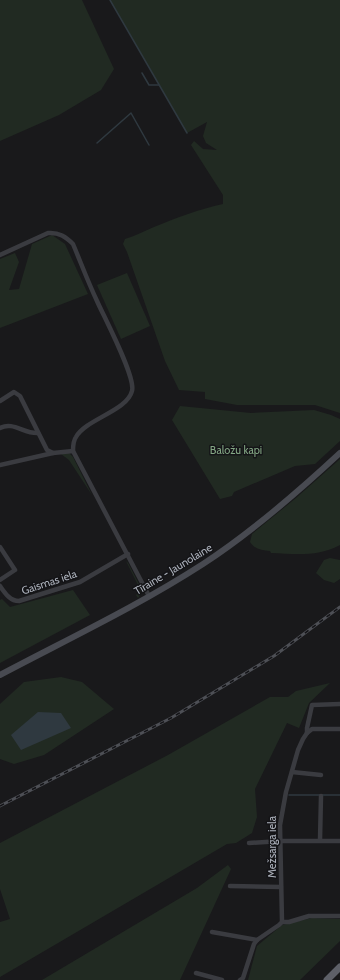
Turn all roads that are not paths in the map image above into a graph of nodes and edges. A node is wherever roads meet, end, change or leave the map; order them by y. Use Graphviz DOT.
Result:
graph roads {
  1 [pos="0,255"];
  2 [pos="0,401"];
  3 [pos="0,428"];
  4 [pos="38,433"];
  5 [pos="73,452"];
  6 [pos="53,453"];
  7 [pos="340,454"];
  8 [pos="0,465"];
  9 [pos="0,547"];
  10 [pos="128,554"];
  11 [pos="0,580"];
  12 [pos="0,586"];
  13 [pos="5,593"];
  14 [pos="0,596"];
  15 [pos="149,596"];
  16 [pos="0,675"];
  17 [pos="340,704"];
  18 [pos="340,729"];
  19 [pos="307,732"];
  20 [pos="292,772"];
  21 [pos="321,775"];
  22 [pos="321,796"];
  23 [pos="320,840"];
  24 [pos="340,840"];
  25 [pos="281,841"];
  26 [pos="249,843"];
  27 [pos="230,886"];
  28 [pos="281,887"];
  29 [pos="340,916"];
  30 [pos="282,922"];
  31 [pos="212,932"];
  32 [pos="257,940"];
  33 [pos="340,967"];
  34 [pos="196,973"];
  35 [pos="218,980"];
  36 [pos="240,980"];
  37 [pos="327,980"];
  1 -- 5 [label="street"];
  2 -- 4 [label="street"];
  3 -- 4 [label="street"];
  4 -- 6 [label="street"];
  5 -- 6 [label="street"];
  5 -- 10 [label="street"];
  6 -- 8 [label="street"];
  7 -- 15 [label="main road, Tīraine - Jaunolaine"];
  9 -- 11 [label="street"];
  10 -- 13 [label="street, Gaismas iela"];
  10 -- 15 [label="street"];
  12 -- 13 [label="street, Gaismas iela"];
  13 -- 14 [label="street"];
  15 -- 16 [label="main road, Tīraine - Jaunolaine"];
  17 -- 19 [label="street, Mežsarga iela"];
  18 -- 19 [label="street"];
  19 -- 20 [label="street, Mežsarga iela"];
  20 -- 21 [label="street"];
  20 -- 25 [label="street, Mežsarga iela"];
  22 -- 23 [label="street"];
  23 -- 24 [label="street"];
  23 -- 25 [label="street"];
  25 -- 26 [label="street"];
  25 -- 28 [label="street, Mežsarga iela"];
  27 -- 28 [label="street"];
  28 -- 30 [label="street, Mežsarga iela"];
  29 -- 30 [label="street"];
  30 -- 32 [label="street"];
  31 -- 32 [label="street"];
  32 -- 36 [label="street"];
  33 -- 37 [label="highway"];
  34 -- 35 [label="street"];
}
